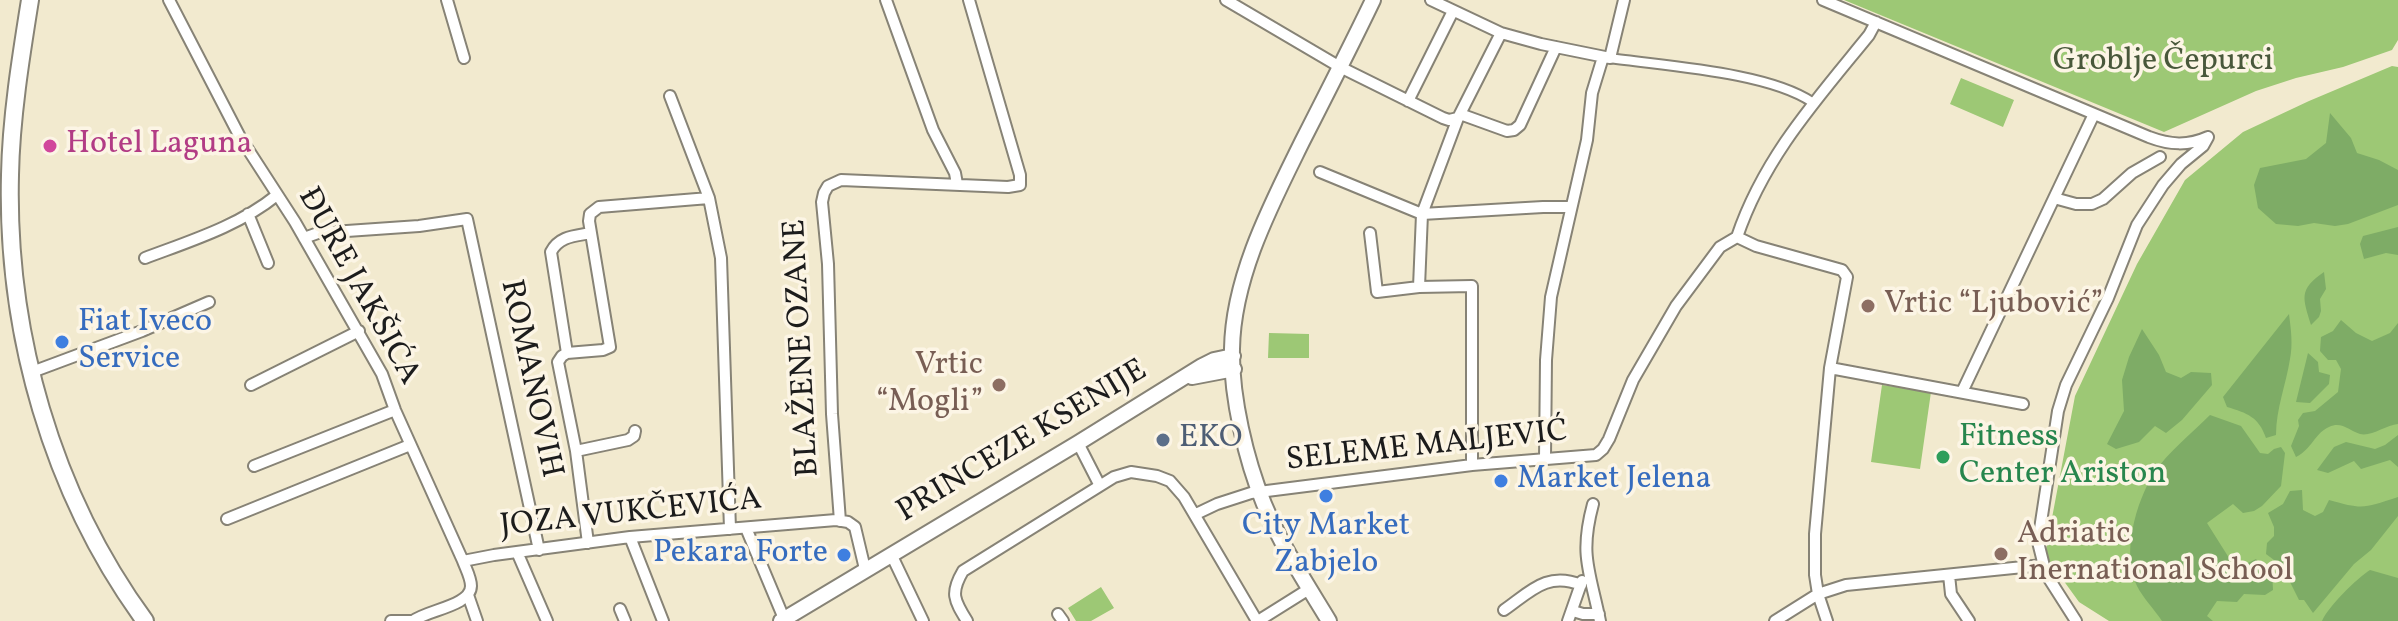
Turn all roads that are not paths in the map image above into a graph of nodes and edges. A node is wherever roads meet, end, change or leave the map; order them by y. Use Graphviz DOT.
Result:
graph roads {
  1 [pos="30,0"];
  2 [pos="169,0"];
  3 [pos="447,0"];
  4 [pos="886,0"];
  5 [pos="969,0"];
  6 [pos="1226,0"];
  7 [pos="1373,0"];
  8 [pos="1431,0"];
  9 [pos="1624,0"];
  10 [pos="1823,0"];
  11 [pos="1453,11"];
  12 [pos="1876,22"];
  13 [pos="1501,33"];
  14 [pos="1556,47"];
  15 [pos="464,58"];
  16 [pos="1606,58"];
  17 [pos="1340,67"];
  18 [pos="670,96"];
  19 [pos="1408,101"];
  20 [pos="1812,102"];
  21 [pos="2094,114"];
  22 [pos="1459,116"];
  23 [pos="2169,143"];
  24 [pos="2160,157"];
  25 [pos="2181,164"];
  26 [pos="1320,172"];
  27 [pos="957,184"];
  28 [pos="277,195"];
  29 [pos="709,198"];
  30 [pos="2054,198"];
  31 [pos="1571,207"];
  32 [pos="248,214"];
  33 [pos="1422,214"];
  34 [pos="6,233"];
  35 [pos="591,233"];
  36 [pos="1370,233"];
  37 [pos="1737,237"];
  38 [pos="304,238"];
  39 [pos="145,258"];
  40 [pos="268,263"];
  41 [pos="1419,287"];
  42 [pos="209,302"];
  43 [pos="359,331"];
  44 [pos="567,353"];
  45 [pos="1233,363"];
  46 [pos="1830,368"];
  47 [pos="32,372"];
  48 [pos="251,385"];
  49 [pos="1962,392"];
  50 [pos="2023,404"];
  51 [pos="395,410"];
  52 [pos="635,431"];
  53 [pos="1078,443"];
  54 [pos="410,445"];
  55 [pos="576,451"];
  56 [pos="1545,458"];
  57 [pos="1472,465"];
  58 [pos="254,466"];
  59 [pos="1099,484"];
  60 [pos="1259,492"];
  61 [pos="1593,504"];
  62 [pos="1196,514"];
  63 [pos="227,519"];
  64 [pos="840,521"];
  65 [pos="746,528"];
  66 [pos="730,529"];
  67 [pos="630,537"];
  68 [pos="588,543"];
  69 [pos="539,550"];
  70 [pos="517,552"];
  71 [pos="891,554"];
  72 [pos="463,561"];
  73 [pos="2043,565"];
  74 [pos="865,569"];
  75 [pos="1588,573"];
  76 [pos="1949,575"];
  77 [pos="1581,585"];
  78 [pos="1309,589"];
  79 [pos="1818,594"];
  80 [pos="468,595"];
  81 [pos="620,609"];
  82 [pos="1504,610"];
  83 [pos="1571,616"];
  84 [pos="1600,617"];
  85 [pos="783,620"];
  86 [pos="145,621"];
  87 [pos="391,621"];
  88 [pos="412,621"];
  89 [pos="477,621"];
  90 [pos="547,621"];
  91 [pos="625,621"];
  92 [pos="663,621"];
  93 [pos="923,621"];
  94 [pos="967,621"];
  95 [pos="1258,621"];
  96 [pos="1329,621"];
  97 [pos="1775,621"];
  98 [pos="1827,621"];
  99 [pos="1969,621"];
  100 [pos="2076,621"];
  1 -- 34 [label="main road"];
  2 -- 28 [label="street, ĐURE JAKŠIĆA"];
  3 -- 15 [label="street"];
  4 -- 27 [label="street"];
  5 -- 27 [label="street, BLAŽENE OZANE"];
  6 -- 17 [label="street"];
  7 -- 17 [label="street"];
  8 -- 11 [label="street"];
  9 -- 16 [label="street"];
  10 -- 12 [label="street"];
  11 -- 13 [label="street"];
  11 -- 19 [label="street"];
  12 -- 20 [label="street"];
  12 -- 21 [label="street"];
  13 -- 14 [label="street"];
  13 -- 22 [label="street"];
  14 -- 16 [label="street"];
  14 -- 22 [label="street"];
  16 -- 20 [label="street"];
  16 -- 31 [label="street"];
  17 -- 19 [label="street"];
  17 -- 45 [label="street"];
  18 -- 29 [label="street"];
  19 -- 22 [label="street"];
  20 -- 37 [label="street"];
  21 -- 23 [label="street"];
  21 -- 30 [label="street"];
  22 -- 33 [label="street"];
  23 -- 25 [label="street"];
  23 -- 25 [label="street"];
  24 -- 30 [label="street"];
  25 -- 73 [label="street"];
  26 -- 33 [label="street"];
  27 -- 64 [label="street, BLAŽENE OZANE"];
  28 -- 32 [label="street"];
  28 -- 38 [label="street, ĐURE JAKŠIĆA"];
  29 -- 35 [label="street"];
  29 -- 66 [label="street"];
  30 -- 49 [label="street"];
  31 -- 33 [label="street"];
  31 -- 56 [label="street"];
  32 -- 39 [label="street"];
  32 -- 40 [label="street"];
  33 -- 41 [label="street"];
  34 -- 47 [label="main road"];
  35 -- 44 [label="street"];
  35 -- 44 [label="street"];
  36 -- 41 [label="street"];
  37 -- 46 [label="street"];
  37 -- 56 [label="street, SELEME MALJEVIĆ"];
  38 -- 43 [label="street, ĐURE JAKŠIĆA"];
  38 -- 69 [label="street, ROMANOVIH"];
  41 -- 57 [label="street"];
  42 -- 47 [label="street"];
  43 -- 48 [label="street"];
  43 -- 51 [label="street, ĐURE JAKŠIĆA"];
  44 -- 55 [label="street"];
  45 -- 53 [label="street, PRINCEZE KSENIJE"];
  45 -- 60 [label="street"];
  46 -- 49 [label="street"];
  46 -- 79 [label="street"];
  47 -- 86 [label="main road"];
  49 -- 50 [label="street"];
  51 -- 54 [label="street, ĐURE JAKŠIĆA"];
  51 -- 58 [label="street"];
  52 -- 55 [label="street"];
  53 -- 59 [label="street"];
  53 -- 71 [label="street, PRINCEZE KSENIJE"];
  54 -- 63 [label="street"];
  54 -- 72 [label="street, ĐURE JAKŠIĆA"];
  55 -- 68 [label="street"];
  56 -- 57 [label="street, SELEME MALJEVIĆ"];
  57 -- 60 [label="street, SELEME MALJEVIĆ"];
  59 -- 62 [label="street"];
  59 -- 94 [label="street"];
  60 -- 62 [label="street, SELEME MALJEVIĆ"];
  60 -- 78 [label="street"];
  61 -- 75 [label="street"];
  62 -- 95 [label="street"];
  64 -- 65 [label="street, JOZA VUKČEVIĆA"];
  64 -- 74 [label="street"];
  65 -- 66 [label="street, JOZA VUKČEVIĆA"];
  65 -- 85 [label="street"];
  66 -- 67 [label="street, JOZA VUKČEVIĆA"];
  67 -- 68 [label="street, JOZA VUKČEVIĆA"];
  67 -- 92 [label="street"];
  68 -- 69 [label="street, JOZA VUKČEVIĆA"];
  69 -- 70 [label="street, JOZA VUKČEVIĆA"];
  70 -- 72 [label="street, JOZA VUKČEVIĆA"];
  70 -- 90 [label="street"];
  71 -- 74 [label="street, PRINCEZE KSENIJE"];
  71 -- 93 [label="street, PRINCEZE KSENIJE"];
  72 -- 80 [label="street, ĐURE JAKŠIĆA"];
  73 -- 76 [label="street"];
  73 -- 100 [label="street"];
  74 -- 85 [label="street, PRINCEZE KSENIJE"];
  75 -- 77 [label="street"];
  75 -- 84 [label="street"];
  76 -- 79 [label="street"];
  76 -- 99 [label="street"];
  77 -- 82 [label="street"];
  77 -- 83 [label="street"];
  78 -- 95 [label="street"];
  78 -- 96 [label="street"];
  79 -- 97 [label="street"];
  79 -- 98 [label="street"];
  80 -- 88 [label="street"];
  80 -- 89 [label="street, ĐURE JAKŠIĆA"];
  81 -- 91 [label="street"];
  83 -- 84 [label="street"];
  87 -- 88 [label="street"];
}
